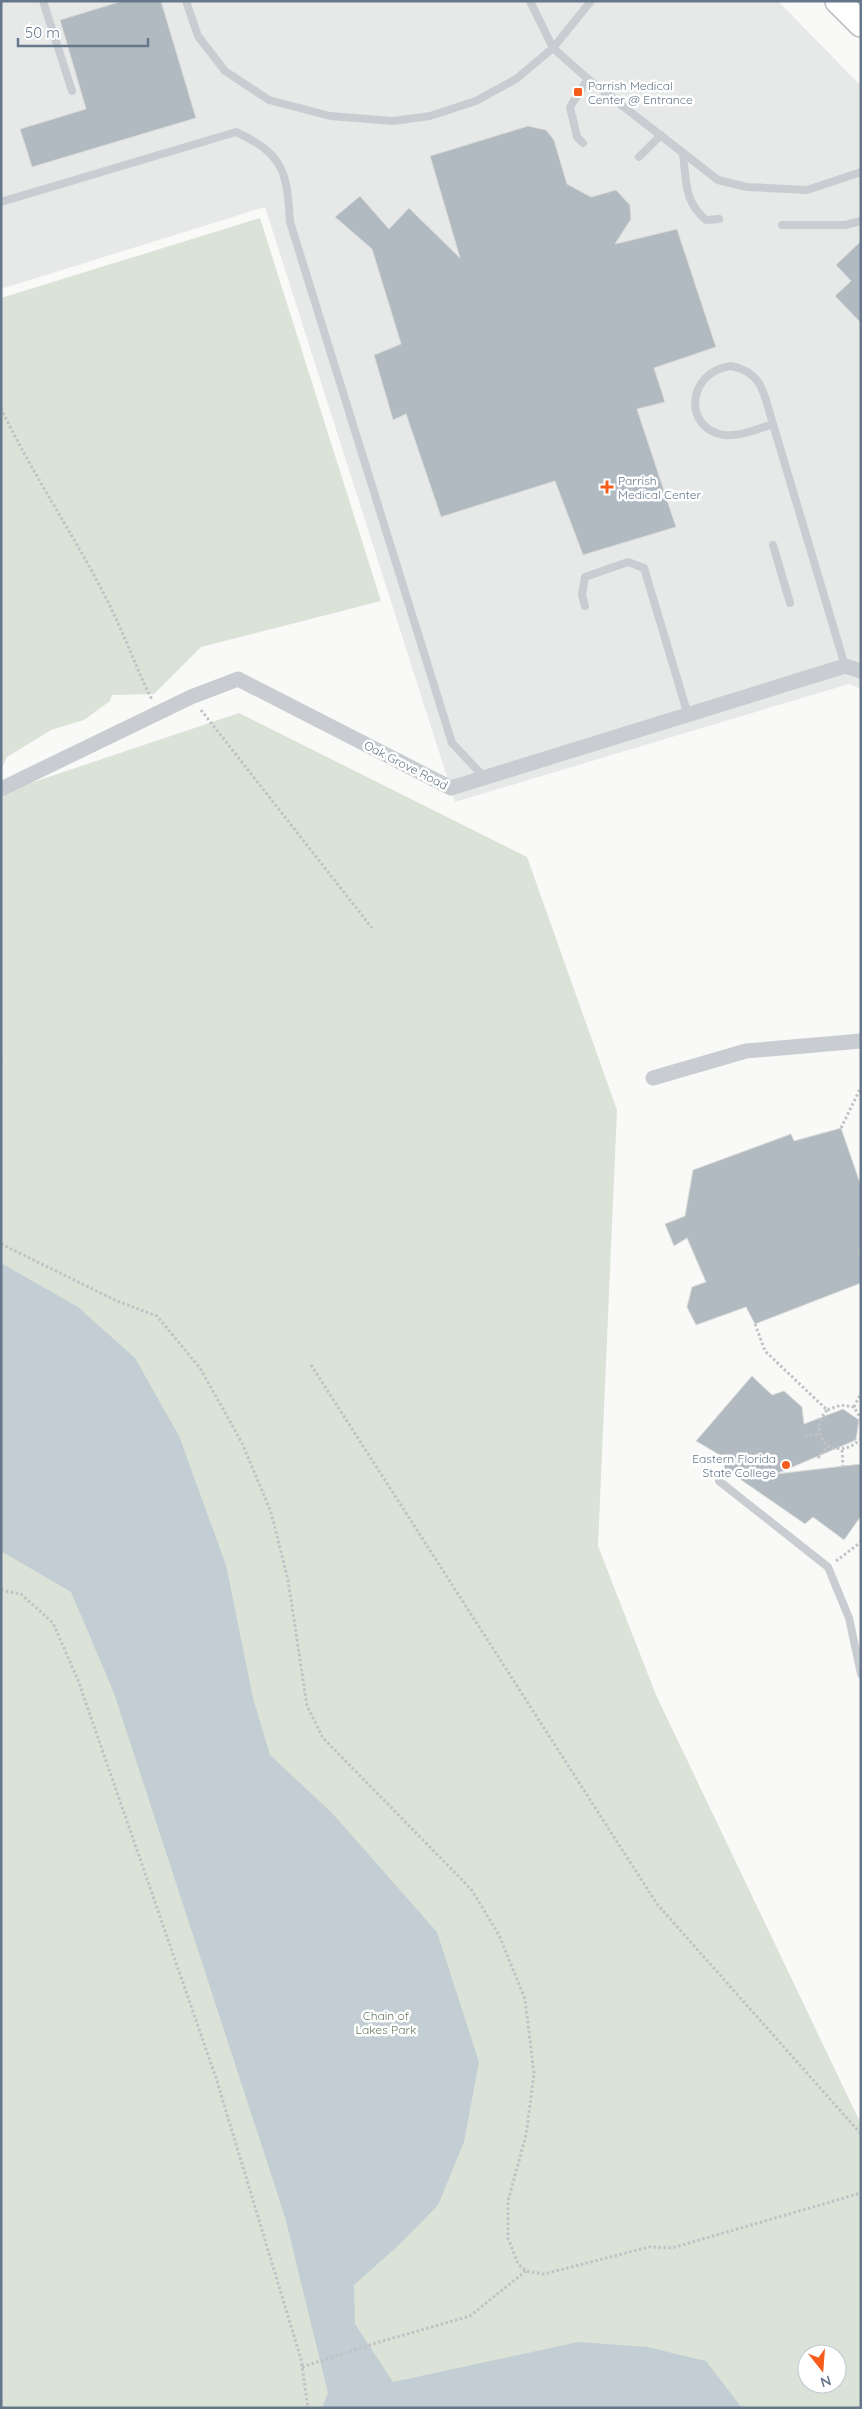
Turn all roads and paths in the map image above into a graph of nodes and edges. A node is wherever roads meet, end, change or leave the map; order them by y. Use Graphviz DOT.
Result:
graph roads {
  1 [pos="43,1"];
  2 [pos="186,1"];
  3 [pos="530,1"];
  4 [pos="591,1"];
  5 [pos="838,1"];
  6 [pos="861,24"];
  7 [pos="553,48"];
  8 [pos="588,79"];
  9 [pos="72,91"];
  10 [pos="661,135"];
  11 [pos="584,143"];
  12 [pos="683,153"];
  13 [pos="639,157"];
  14 [pos="861,172"];
  15 [pos="1,202"];
  16 [pos="719,219"];
  17 [pos="861,221"];
  18 [pos="782,225"];
  19 [pos="1,408"];
  20 [pos="773,424"];
  21 [pos="773,545"];
  22 [pos="790,603"];
  23 [pos="584,606"];
  24 [pos="845,666"];
  25 [pos="861,671"];
  26 [pos="191,696"];
  27 [pos="143,703"];
  28 [pos="688,715"];
  29 [pos="485,778"];
  30 [pos="1,789"];
  31 [pos="372,928"];
  32 [pos="861,1041"];
  33 [pos="1,1057"];
  34 [pos="1,1064"];
  35 [pos="653,1078"];
  36 [pos="861,1087"];
  37 [pos="841,1128"];
  38 [pos="1,1244"];
  39 [pos="755,1324"];
  40 [pos="311,1365"];
  41 [pos="861,1393"];
  42 [pos="854,1407"];
  43 [pos="826,1410"];
  44 [pos="861,1419"];
  45 [pos="818,1434"];
  46 [pos="861,1434"];
  47 [pos="805,1436"];
  48 [pos="861,1439"];
  49 [pos="827,1446"];
  50 [pos="842,1450"];
  51 [pos="818,1458"];
  52 [pos="843,1466"];
  53 [pos="719,1480"];
  54 [pos="861,1542"];
  55 [pos="828,1568"];
  56 [pos="1,1590"];
  57 [pos="861,1674"];
  58 [pos="861,2134"];
  59 [pos="861,2193"];
  60 [pos="526,2271"];
  61 [pos="302,2367"];
  62 [pos="308,2408"];
  1 -- 9 [label="lane"];
  2 -- 7 [label="lane"];
  3 -- 7 [label="lane"];
  4 -- 7 [label="lane"];
  5 -- 6 [label="main road"];
  7 -- 8 [label="lane"];
  8 -- 10 [label="lane"];
  8 -- 11 [label="lane"];
  10 -- 12 [label="lane"];
  10 -- 13 [label="lane"];
  12 -- 14 [label="lane"];
  12 -- 16 [label="lane"];
  15 -- 29 [label="lane"];
  17 -- 18 [label="lane"];
  19 -- 27 [label="path"];
  20 -- 20 [label="lane"];
  20 -- 24 [label="lane"];
  21 -- 22 [label="lane"];
  23 -- 28 [label="lane"];
  24 -- 25 [label="street"];
  24 -- 28 [label="street, Oak Grove Road"];
  26 -- 29 [label="street, Oak Grove Road"];
  26 -- 30 [label="street, Oak Grove Road"];
  26 -- 31 [label="path"];
  28 -- 29 [label="street, Oak Grove Road"];
  32 -- 35 [label="street"];
  33 -- 34 [label="path"];
  36 -- 37 [label="path"];
  38 -- 60 [label="path"];
  39 -- 43 [label="path"];
  40 -- 58 [label="path"];
  41 -- 42 [label="path"];
  42 -- 43 [label="path"];
  42 -- 44 [label="path"];
  43 -- 45 [label="path"];
  45 -- 47 [label="path"];
  45 -- 49 [label="path"];
  46 -- 48 [label="path"];
  48 -- 50 [label="path"];
  49 -- 50 [label="path"];
  49 -- 51 [label="path"];
  50 -- 52 [label="path"];
  53 -- 55 [label="lane"];
  54 -- 55 [label="path"];
  55 -- 57 [label="lane"];
  56 -- 61 [label="path"];
  59 -- 60 [label="path"];
  60 -- 61 [label="path"];
  61 -- 62 [label="path"];
}
